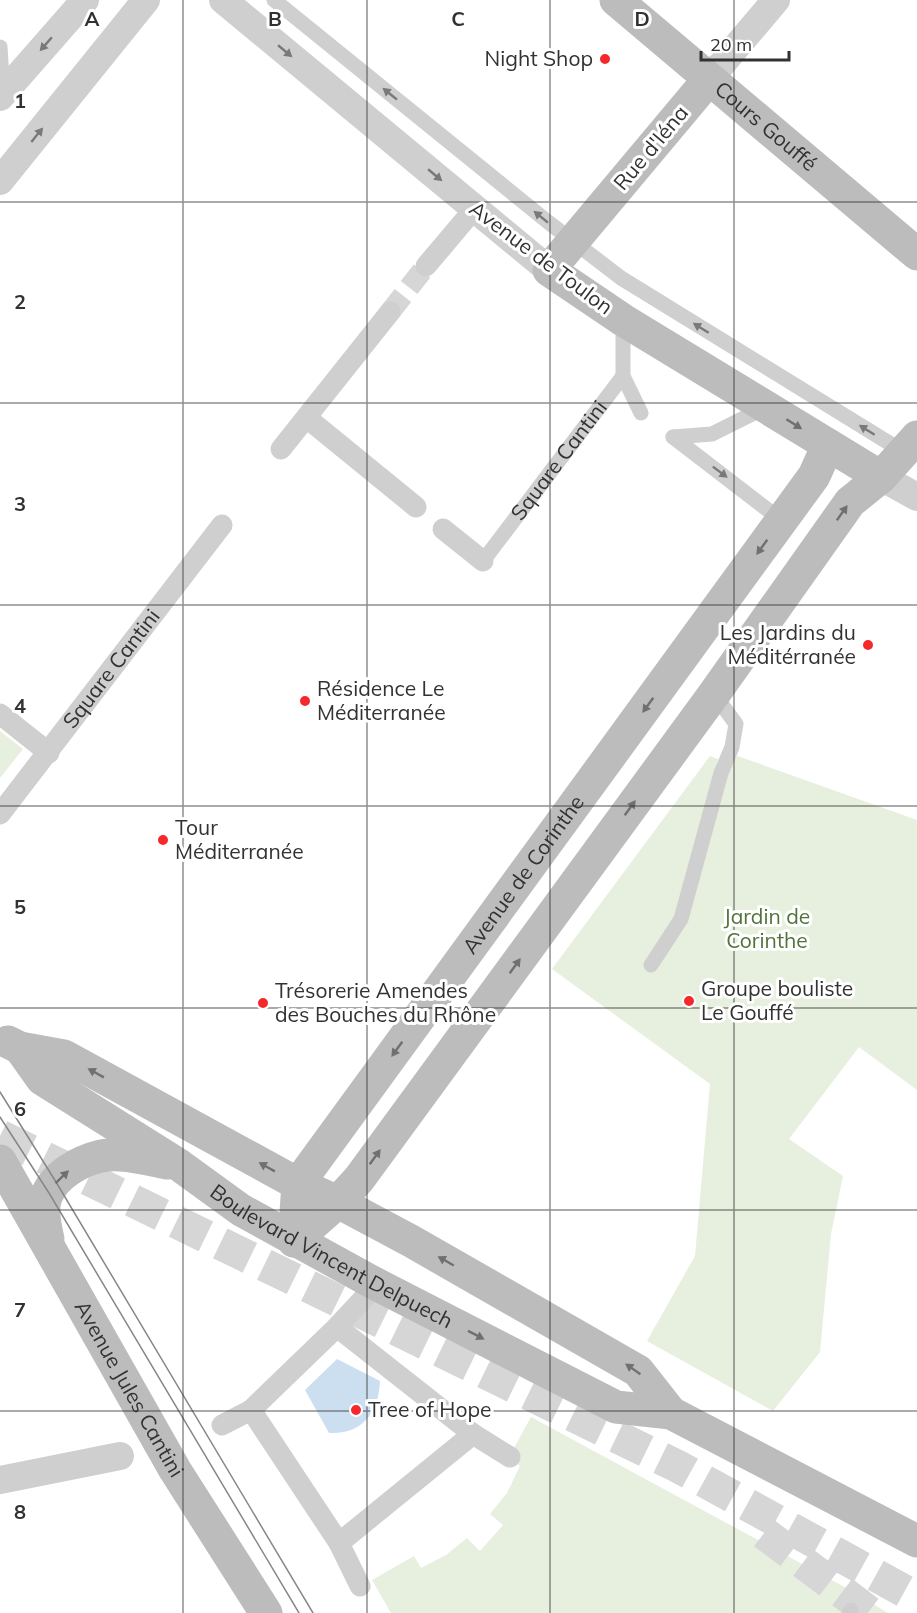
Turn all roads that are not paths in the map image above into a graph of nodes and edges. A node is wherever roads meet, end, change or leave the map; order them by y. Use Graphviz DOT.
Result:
graph roads {
  1 [pos="85,0"];
  2 [pos="146,0"];
  3 [pos="223,0"];
  4 [pos="274,0"];
  5 [pos="616,0"];
  6 [pos="776,0"];
  7 [pos="0,47"];
  8 [pos="709,79"];
  9 [pos="2,95"];
  10 [pos="0,181"];
  11 [pos="475,208"];
  12 [pos="572,241"];
  13 [pos="917,254"];
  14 [pos="426,266"];
  15 [pos="549,270"];
  16 [pos="390,312"];
  17 [pos="623,320"];
  18 [pos="623,376"];
  19 [pos="766,407"];
  20 [pos="640,413"];
  21 [pos="307,418"];
  22 [pos="828,445"];
  23 [pos="281,448"];
  24 [pos="912,450"];
  25 [pos="881,477"];
  26 [pos="917,497"];
  27 [pos="416,507"];
  28 [pos="781,520"];
  29 [pos="222,525"];
  30 [pos="443,529"];
  31 [pos="818,548"];
  32 [pos="483,561"];
  33 [pos="714,694"];
  34 [pos="0,714"];
  35 [pos="49,753"];
  36 [pos="0,814"];
  37 [pos="651,965"];
  38 [pos="10,1043"];
  39 [pos="0,1161"];
  40 [pos="179,1165"];
  41 [pos="298,1184"];
  42 [pos="338,1202"];
  43 [pos="294,1240"];
  44 [pos="51,1249"];
  45 [pos="364,1298"];
  46 [pos="337,1327"];
  47 [pos="251,1410"];
  48 [pos="671,1413"];
  49 [pos="222,1425"];
  50 [pos="473,1434"];
  51 [pos="120,1456"];
  52 [pos="510,1456"];
  53 [pos="0,1480"];
  54 [pos="917,1541"];
  55 [pos="339,1543"];
  56 [pos="360,1587"];
  57 [pos="266,1613"];
  1 -- 9 [label="street, one-way"];
  10 -- 2 [label="street, one-way"];
  3 -- 11 [label="street, Avenue de Toulon, one-way"];
  12 -- 4 [label="lane, Avenue de Toulon, one-way"];
  5 -- 8 [label="main road, Cours Gouffé"];
  6 -- 8 [label="street, Rue d'Iéna"];
  7 -- 9 [label="lane"];
  8 -- 12 [label="main road, Rue d'Iéna"];
  8 -- 13 [label="main road, Cours Gouffé"];
  11 -- 14 [label="street"];
  11 -- 15 [label="street, Avenue de Toulon"];
  12 -- 15 [label="main road, Rue d'Iéna"];
  24 -- 12 [label="lane, Avenue de Toulon, one-way"];
  15 -- 17 [label="main road, Avenue de Toulon"];
  16 -- 21 [label="street"];
  17 -- 18 [label="lane"];
  17 -- 19 [label="main road, Avenue de Toulon"];
  18 -- 20 [label="lane"];
  18 -- 32 [label="lane, Square Cantini"];
  19 -- 22 [label="main road, Avenue de Toulon, one-way"];
  19 -- 28 [label="lane, one-way"];
  21 -- 23 [label="street"];
  21 -- 27 [label="street"];
  22 -- 25 [label="main road, Avenue de Toulon"];
  22 -- 28 [label="main road, Avenue de Corinthe"];
  24 -- 25 [label="main road"];
  25 -- 26 [label="street, Avenue de Toulon"];
  31 -- 25 [label="main road, one-way"];
  28 -- 31 [label="main road"];
  28 -- 41 [label="main road, Avenue de Corinthe, one-way"];
  29 -- 35 [label="street, Square Cantini"];
  30 -- 32 [label="street, Square Cantini"];
  31 -- 33 [label="main road"];
  33 -- 37 [label="lane"];
  42 -- 33 [label="main road, one-way"];
  34 -- 35 [label="street"];
  35 -- 36 [label="street, Square Cantini"];
  38 -- 40 [label="main road, Boulevard Vincent Delpuech"];
  41 -- 38 [label="main road, Boulevard Vincent Delpuech, one-way"];
  39 -- 44 [label="main road, Avenue Jules Cantini"];
  40 -- 43 [label="main road, Boulevard Vincent Delpuech"];
  44 -- 40 [label="main road, one-way"];
  41 -- 42 [label="main road, Boulevard Vincent Delpuech"];
  41 -- 43 [label="main road"];
  42 -- 43 [label="main road"];
  48 -- 42 [label="main road, Boulevard Vincent Delpuech, one-way"];
  43 -- 48 [label="main road, Boulevard Vincent Delpuech, one-way"];
  44 -- 57 [label="main road, Avenue Jules Cantini"];
  45 -- 46 [label="street"];
  46 -- 47 [label="street"];
  46 -- 50 [label="street"];
  47 -- 49 [label="street"];
  47 -- 55 [label="street"];
  48 -- 54 [label="main road, Boulevard Vincent Delpuech"];
  50 -- 52 [label="street"];
  50 -- 55 [label="street"];
  51 -- 53 [label="street"];
  55 -- 56 [label="street"];
}
